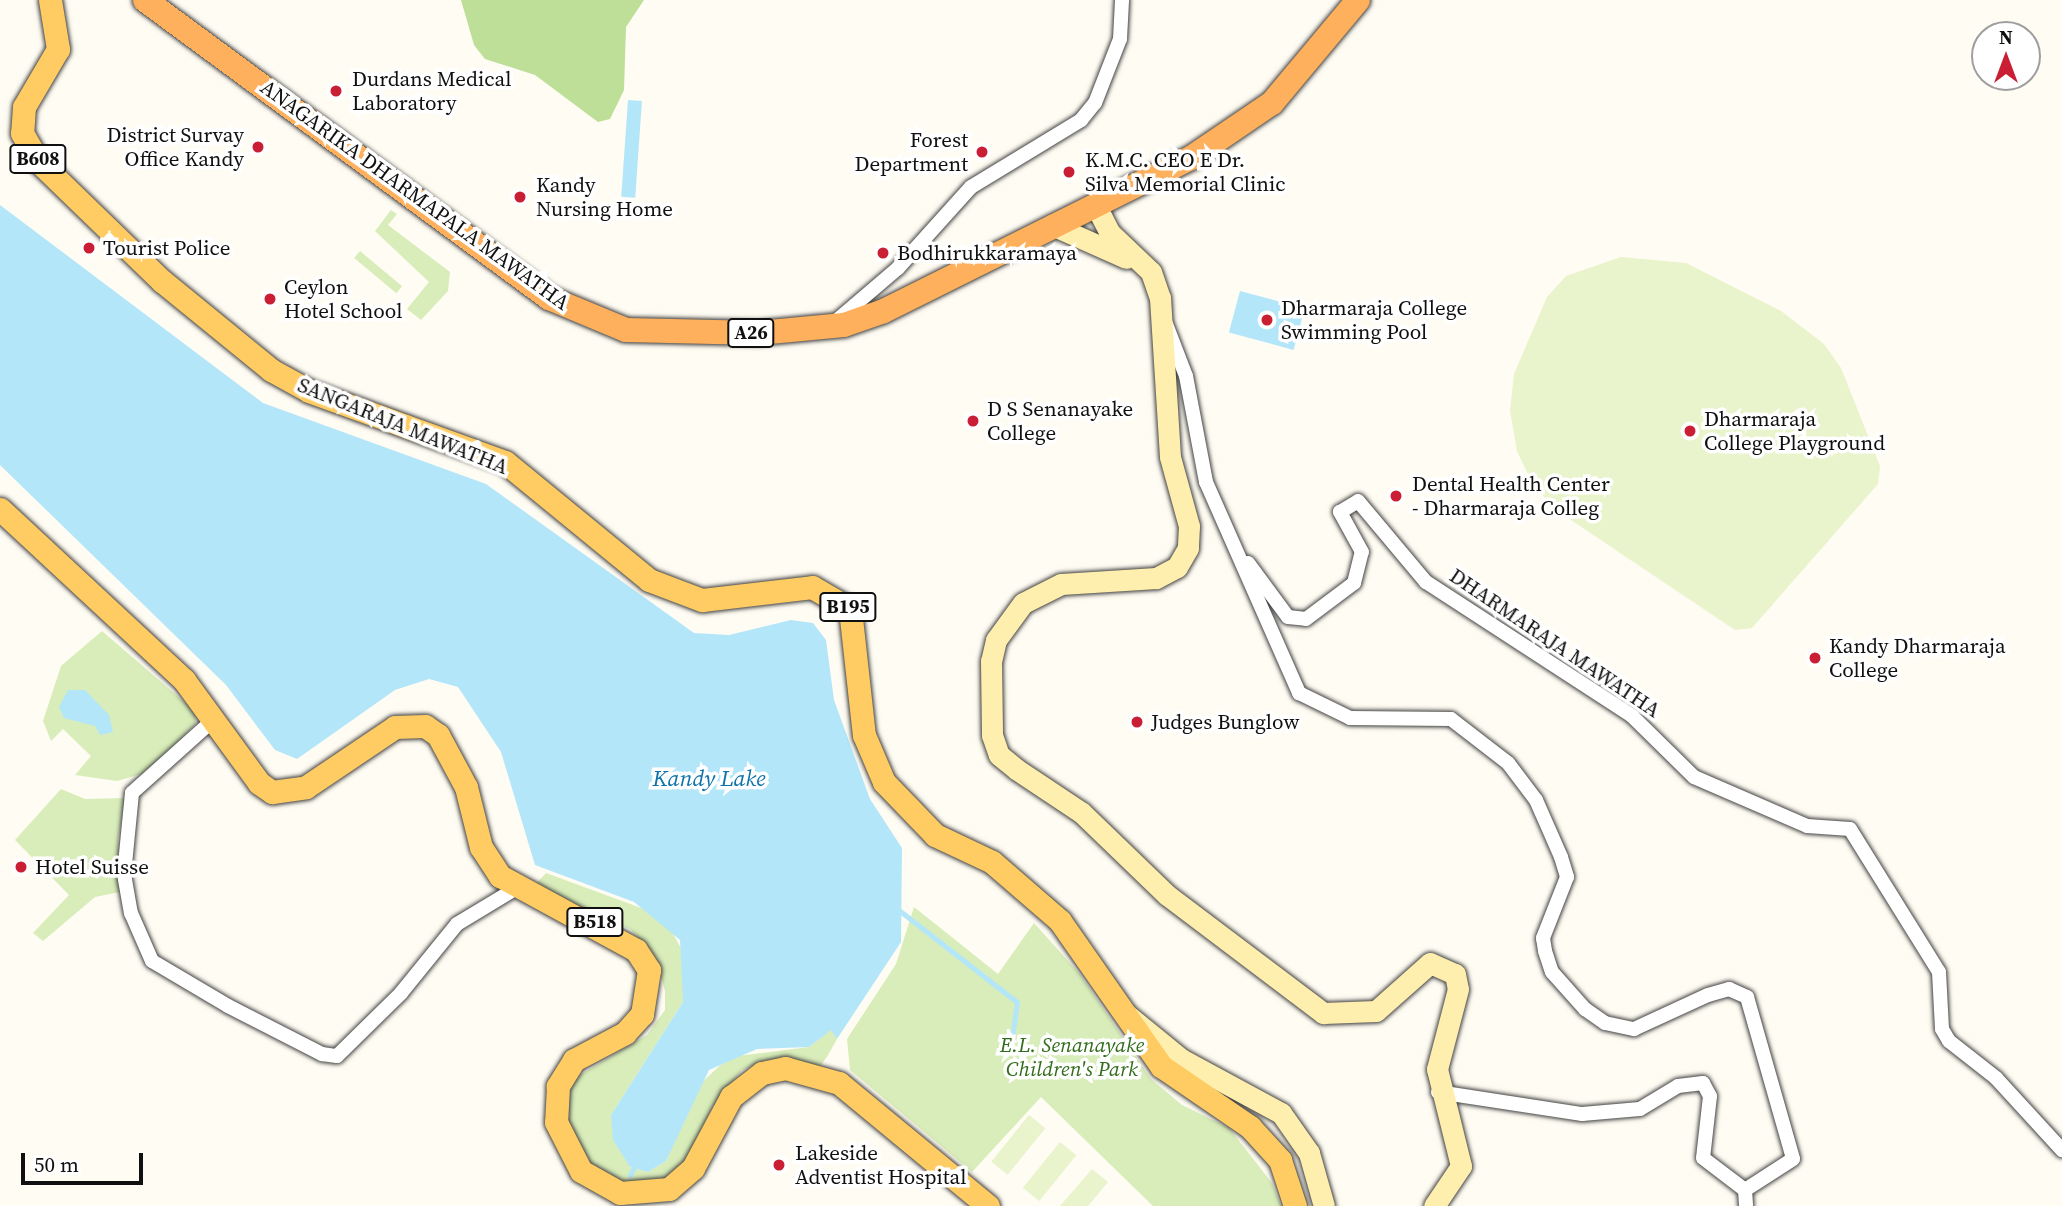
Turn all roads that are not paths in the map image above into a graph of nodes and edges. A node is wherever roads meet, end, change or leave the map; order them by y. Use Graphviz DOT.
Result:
graph roads {
  1 [pos="50,0"];
  2 [pos="145,0"];
  3 [pos="1122,0"];
  4 [pos="1358,0"];
  5 [pos="1096,206"];
  6 [pos="1052,225"];
  7 [pos="162,281"];
  8 [pos="1157,289"];
  9 [pos="1165,323"];
  10 [pos="829,327"];
  11 [pos="0,509"];
  12 [pos="1241,554"];
  13 [pos="211,722"];
  14 [pos="515,889"];
  15 [pos="1121,1012"];
  16 [pos="1438,1092"];
  17 [pos="2062,1150"];
  18 [pos="1745,1190"];
  19 [pos="988,1206"];
  20 [pos="1295,1206"];
  21 [pos="1324,1206"];
  22 [pos="1434,1206"];
  23 [pos="1746,1206"];
  1 -- 7 [label="main road, B608"];
  2 -- 10 [label="highway, ANAGARIKA DHARMAPALA MAWATHA / A26"];
  3 -- 10 [label="street"];
  4 -- 5 [label="highway, ANAGARIKA DHARMAPALA MAWATHA / A26"];
  5 -- 6 [label="highway, ANAGARIKA DHARMAPALA MAWATHA / A26"];
  5 -- 8 [label="main road"];
  6 -- 8 [label="main road"];
  6 -- 10 [label="highway, ANAGARIKA DHARMAPALA MAWATHA / A26"];
  7 -- 15 [label="main road, SANGARAJA MAWATHA / B195"];
  8 -- 9 [label="main road"];
  9 -- 12 [label="street, DHARMARAJA MAWATHA"];
  9 -- 16 [label="main road"];
  11 -- 13 [label="main road, B518"];
  12 -- 17 [label="street, DHARMARAJA MAWATHA"];
  12 -- 18 [label="street, DHARMARAJA MAWATHA"];
  13 -- 14 [label="main road, B518"];
  13 -- 14 [label="street"];
  14 -- 19 [label="main road, B518"];
  15 -- 20 [label="main road, SANGARAJA MAWATHA / B195"];
  15 -- 21 [label="main road"];
  16 -- 18 [label="street"];
  16 -- 22 [label="main road"];
  18 -- 23 [label="street"];
}
